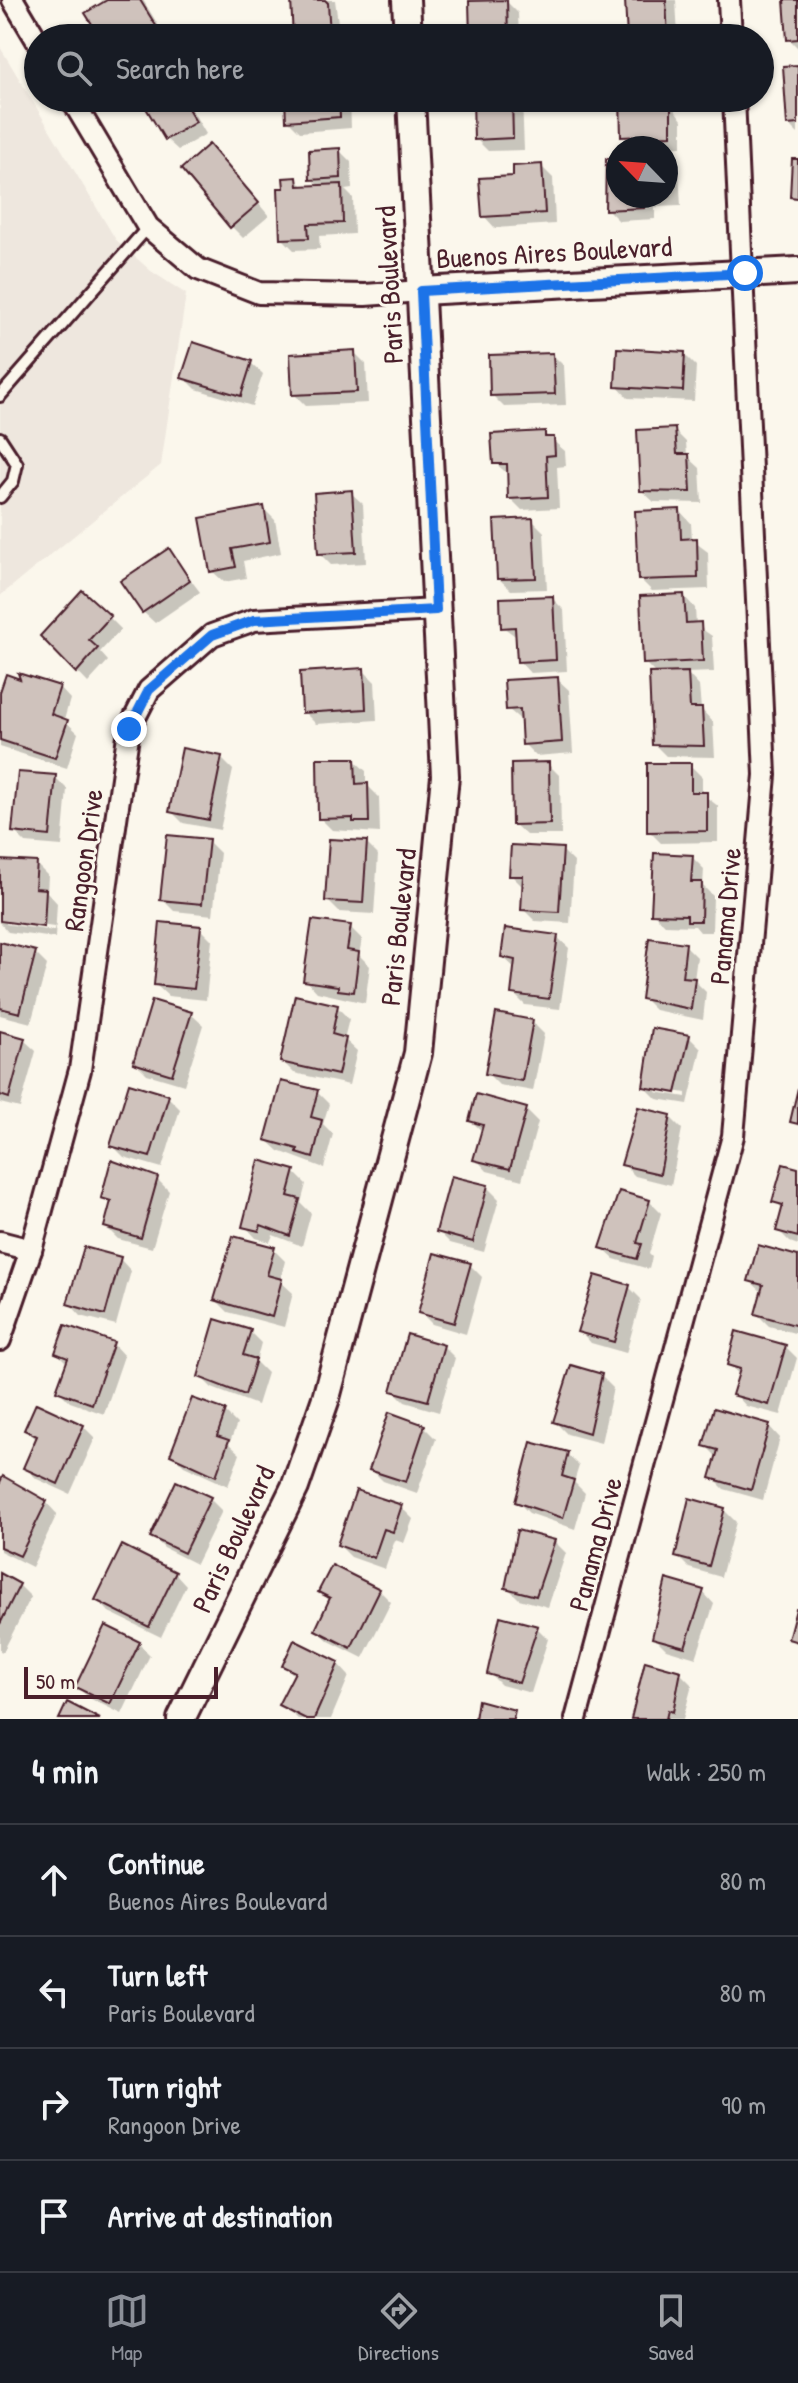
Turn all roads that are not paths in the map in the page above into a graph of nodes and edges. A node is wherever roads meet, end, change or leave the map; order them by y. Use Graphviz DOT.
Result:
graph roads {
  1 [pos="13,0"];
  2 [pos="406,0"];
  3 [pos="729,0"];
  4 [pos="27,24"];
  5 [pos="407,24"];
  6 [pos="730,24"];
  7 [pos="79,112"];
  8 [pos="412,112"];
  9 [pos="735,112"];
  10 [pos="148,227"];
  11 [pos="798,271"];
  12 [pos="745,273"];
  13 [pos="421,291"];
  14 [pos="0,396"];
  15 [pos="0,438"];
  16 [pos="0,497"];
  17 [pos="436,610"];
  18 [pos="0,1242"];
  19 [pos="31,1250"];
  20 [pos="0,1340"];
  21 [pos="181,1719"];
  22 [pos="576,1719"];
  1 -- 4 [label="street"];
  2 -- 5 [label="street"];
  3 -- 6 [label="street"];
  7 -- 10 [label="street, Buenos Aires Boulevard"];
  8 -- 13 [label="street, Paris Boulevard"];
  9 -- 12 [label="street, Panama Drive"];
  10 -- 13 [label="street, Buenos Aires Boulevard"];
  10 -- 14 [label="lane"];
  11 -- 12 [label="street, Buenos Aires Boulevard"];
  12 -- 13 [label="street, Buenos Aires Boulevard"];
  12 -- 22 [label="street, Panama Drive"];
  13 -- 17 [label="street, Paris Boulevard"];
  15 -- 16 [label="lane"];
  17 -- 19 [label="street, Rangoon Drive"];
  17 -- 21 [label="street, Paris Boulevard"];
  18 -- 19 [label="street"];
  19 -- 20 [label="street, Rangoon Drive"];
}
